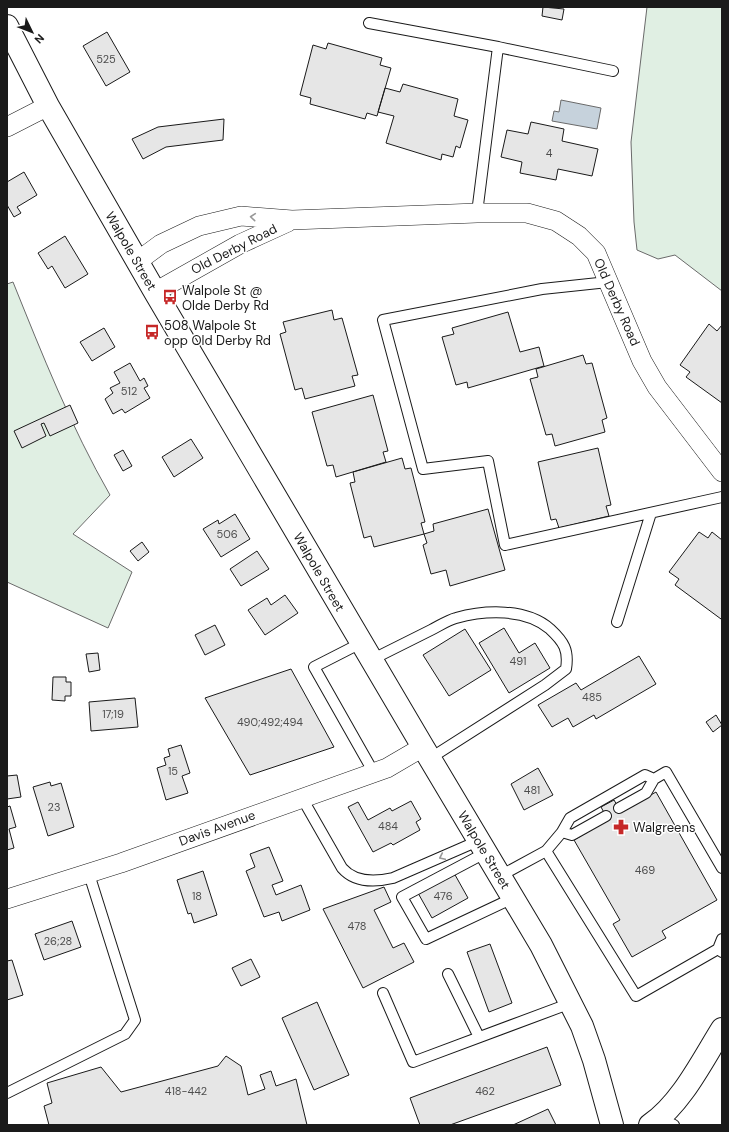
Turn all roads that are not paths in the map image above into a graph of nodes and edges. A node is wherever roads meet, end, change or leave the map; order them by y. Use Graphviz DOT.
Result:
graph roads {
  1 [pos="369,22"];
  2 [pos="7,26"];
  3 [pos="498,47"];
  4 [pos="614,71"];
  5 [pos="48,106"];
  6 [pos="7,127"];
  7 [pos="477,213"];
  8 [pos="292,220"];
  9 [pos="138,261"];
  10 [pos="608,282"];
  11 [pos="155,292"];
  12 [pos="722,472"];
  13 [pos="722,497"];
  14 [pos="651,513"];
  15 [pos="617,622"];
  16 [pos="366,651"];
  17 [pos="426,753"];
  18 [pos="374,773"];
  19 [pos="654,779"];
  20 [pos="302,798"];
  21 [pos="619,808"];
  22 [pos="606,816"];
  23 [pos="562,832"];
  24 [pos="482,847"];
  25 [pos="546,851"];
  26 [pos="722,868"];
  27 [pos="89,874"];
  28 [pos="500,876"];
  29 [pos="513,898"];
  30 [pos="7,899"];
  31 [pos="722,939"];
  32 [pos="720,951"];
  33 [pos="448,974"];
  34 [pos="382,993"];
  35 [pos="571,1003"];
  36 [pos="722,1029"];
  37 [pos="479,1037"];
  38 [pos="7,1093"];
  39 [pos="661,1123"];
  40 [pos="612,1125"];
  1 -- 3 [label="lane"];
  2 -- 5 [label="main road, Walpole Street"];
  3 -- 4 [label="lane"];
  3 -- 7 [label="lane"];
  5 -- 6 [label="street"];
  5 -- 9 [label="main road, Walpole Street"];
  7 -- 8 [label="street, Old Derby Road"];
  7 -- 10 [label="street, Old Derby Road"];
  8 -- 9 [label="street, Old Derby Road, one-way"];
  8 -- 11 [label="street, Old Derby Road"];
  9 -- 11 [label="main road, Walpole Street"];
  10 -- 12 [label="street, Old Derby Road"];
  10 -- 14 [label="lane"];
  11 -- 16 [label="main road, Walpole Street"];
  13 -- 14 [label="lane"];
  14 -- 15 [label="lane"];
  16 -- 17 [label="main road, Walpole Street"];
  16 -- 17 [label="lane"];
  16 -- 18 [label="lane"];
  17 -- 18 [label="street, Davis Avenue"];
  17 -- 24 [label="main road, Walpole Street"];
  18 -- 20 [label="street, Davis Avenue"];
  19 -- 21 [label="lane"];
  19 -- 23 [label="lane"];
  19 -- 26 [label="lane"];
  24 -- 20 [label="lane, one-way"];
  20 -- 27 [label="street, Davis Avenue"];
  22 -- 23 [label="lane"];
  23 -- 25 [label="lane"];
  24 -- 28 [label="main road, Walpole Street"];
  24 -- 29 [label="lane"];
  25 -- 28 [label="lane"];
  25 -- 32 [label="lane"];
  27 -- 30 [label="street, Davis Avenue"];
  27 -- 38 [label="lane"];
  28 -- 29 [label="main road, Walpole Street"];
  29 -- 35 [label="main road, Walpole Street"];
  31 -- 32 [label="lane"];
  33 -- 37 [label="lane"];
  34 -- 37 [label="lane"];
  35 -- 37 [label="lane"];
  35 -- 40 [label="main road, Walpole Street"];
  36 -- 39 [label="main road"];
}
